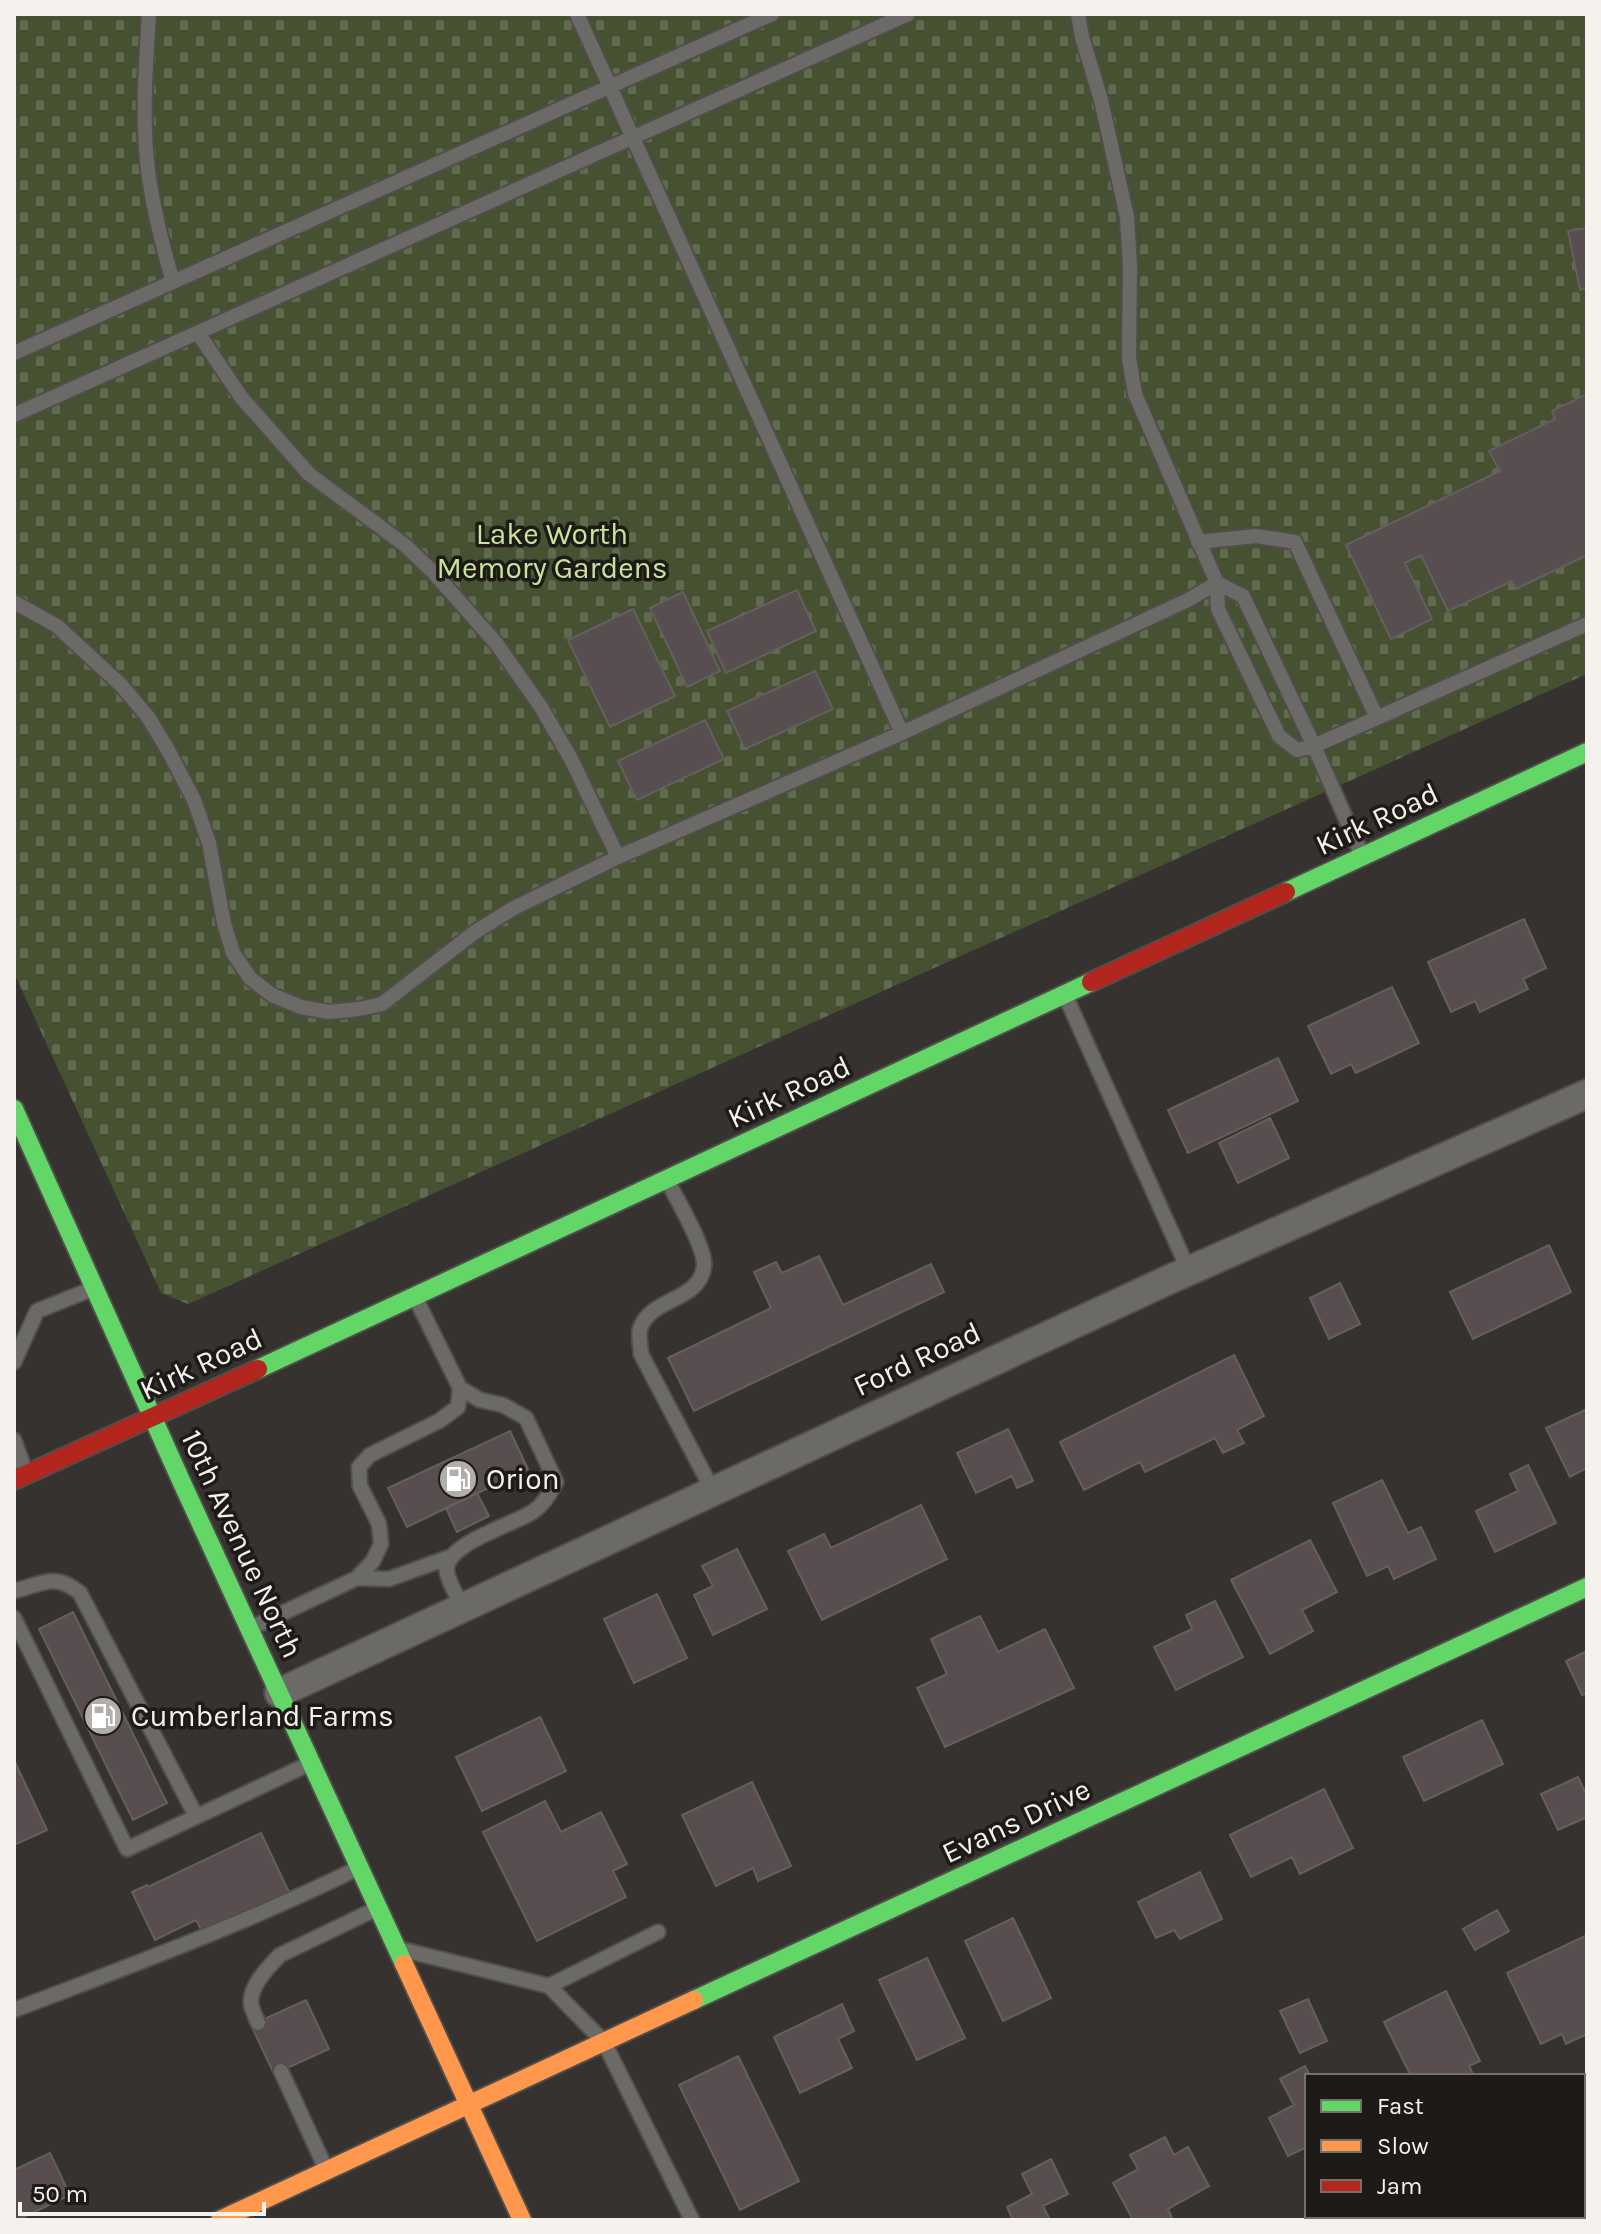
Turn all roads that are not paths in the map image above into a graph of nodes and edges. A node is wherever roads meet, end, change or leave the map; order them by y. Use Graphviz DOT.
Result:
graph roads {
  1 [pos="149,14"];
  2 [pos="577,14"];
  3 [pos="772,14"];
  4 [pos="908,14"];
  5 [pos="1078,14"];
  6 [pos="610,86"];
  7 [pos="633,137"];
  8 [pos="173,282"];
  9 [pos="198,333"];
  10 [pos="14,353"];
  11 [pos="14,415"];
  12 [pos="1198,542"];
  13 [pos="1217,583"];
  14 [pos="14,602"];
  15 [pos="1587,624"];
  16 [pos="1377,718"];
  17 [pos="902,733"];
  18 [pos="1314,746"];
  19 [pos="1587,752"];
  20 [pos="618,857"];
  21 [pos="1363,857"];
  22 [pos="1065,994"];
  23 [pos="1587,1094"];
  24 [pos="14,1109"];
  25 [pos="667,1180"];
  26 [pos="1189,1271"];
  27 [pos="95,1288"];
  28 [pos="415,1296"];
  29 [pos="14,1362"];
  30 [pos="460,1388"];
  31 [pos="153,1418"];
  32 [pos="14,1440"];
  33 [pos="20,1476"];
  34 [pos="713,1491"];
  35 [pos="450,1557"];
  36 [pos="357,1578"];
  37 [pos="1587,1587"];
  38 [pos="14,1591"];
  39 [pos="462,1608"];
  40 [pos="14,1618"];
  41 [pos="250,1629"];
  42 [pos="279,1693"];
  43 [pos="311,1763"];
  44 [pos="196,1816"];
  45 [pos="360,1868"];
  46 [pos="378,1908"];
  47 [pos="658,1932"];
  48 [pos="396,1948"];
  49 [pos="549,1986"];
  50 [pos="14,2010"];
  51 [pos="258,2023"];
  52 [pos="604,2042"];
  53 [pos="281,2071"];
  54 [pos="469,2105"];
  55 [pos="327,2171"];
  56 [pos="220,2220"];
  57 [pos="522,2220"];
  58 [pos="692,2220"];
  1 -- 8 [label="lane"];
  2 -- 6 [label="lane"];
  3 -- 6 [label="lane"];
  4 -- 7 [label="lane"];
  5 -- 12 [label="lane"];
  6 -- 7 [label="lane"];
  6 -- 8 [label="lane"];
  7 -- 9 [label="lane"];
  7 -- 17 [label="lane"];
  8 -- 10 [label="lane"];
  9 -- 11 [label="lane"];
  9 -- 20 [label="lane"];
  12 -- 13 [label="lane"];
  12 -- 16 [label="lane"];
  13 -- 17 [label="lane"];
  13 -- 18 [label="lane"];
  13 -- 18 [label="lane"];
  14 -- 20 [label="lane"];
  15 -- 16 [label="lane"];
  16 -- 18 [label="lane"];
  17 -- 20 [label="lane"];
  18 -- 21 [label="lane"];
  19 -- 21 [label="street, Kirk Road"];
  21 -- 22 [label="street, Kirk Road"];
  22 -- 25 [label="street, Kirk Road"];
  22 -- 26 [label="lane"];
  23 -- 26 [label="street, Ford Road"];
  24 -- 27 [label="street, 10th Avenue North"];
  25 -- 28 [label="street, Kirk Road"];
  25 -- 34 [label="lane"];
  26 -- 34 [label="street, Ford Road"];
  27 -- 29 [label="lane"];
  27 -- 31 [label="street, 10th Avenue North"];
  28 -- 30 [label="lane"];
  28 -- 31 [label="street, Kirk Road"];
  30 -- 35 [label="lane"];
  30 -- 36 [label="lane"];
  31 -- 33 [label="street, Kirk Road"];
  31 -- 41 [label="street, 10th Avenue North"];
  32 -- 33 [label="lane"];
  34 -- 39 [label="street, Ford Road"];
  35 -- 36 [label="lane"];
  35 -- 39 [label="lane"];
  36 -- 41 [label="lane"];
  37 -- 52 [label="street, Evans Drive"];
  38 -- 44 [label="lane"];
  39 -- 42 [label="street, Ford Road"];
  40 -- 44 [label="lane"];
  41 -- 42 [label="street, 10th Avenue North"];
  42 -- 43 [label="street, 10th Avenue North"];
  43 -- 44 [label="lane"];
  43 -- 45 [label="street, 10th Avenue North"];
  45 -- 46 [label="street, 10th Avenue North"];
  45 -- 50 [label="lane"];
  46 -- 48 [label="street, 10th Avenue North"];
  46 -- 51 [label="lane"];
  47 -- 49 [label="lane"];
  48 -- 49 [label="lane"];
  48 -- 54 [label="street, 10th Avenue North"];
  49 -- 52 [label="lane"];
  52 -- 54 [label="street, Evans Drive"];
  52 -- 58 [label="lane"];
  53 -- 55 [label="lane"];
  54 -- 55 [label="street, Evans Drive"];
  54 -- 57 [label="street, 10th Avenue North"];
  55 -- 56 [label="street, Evans Drive"];
}
